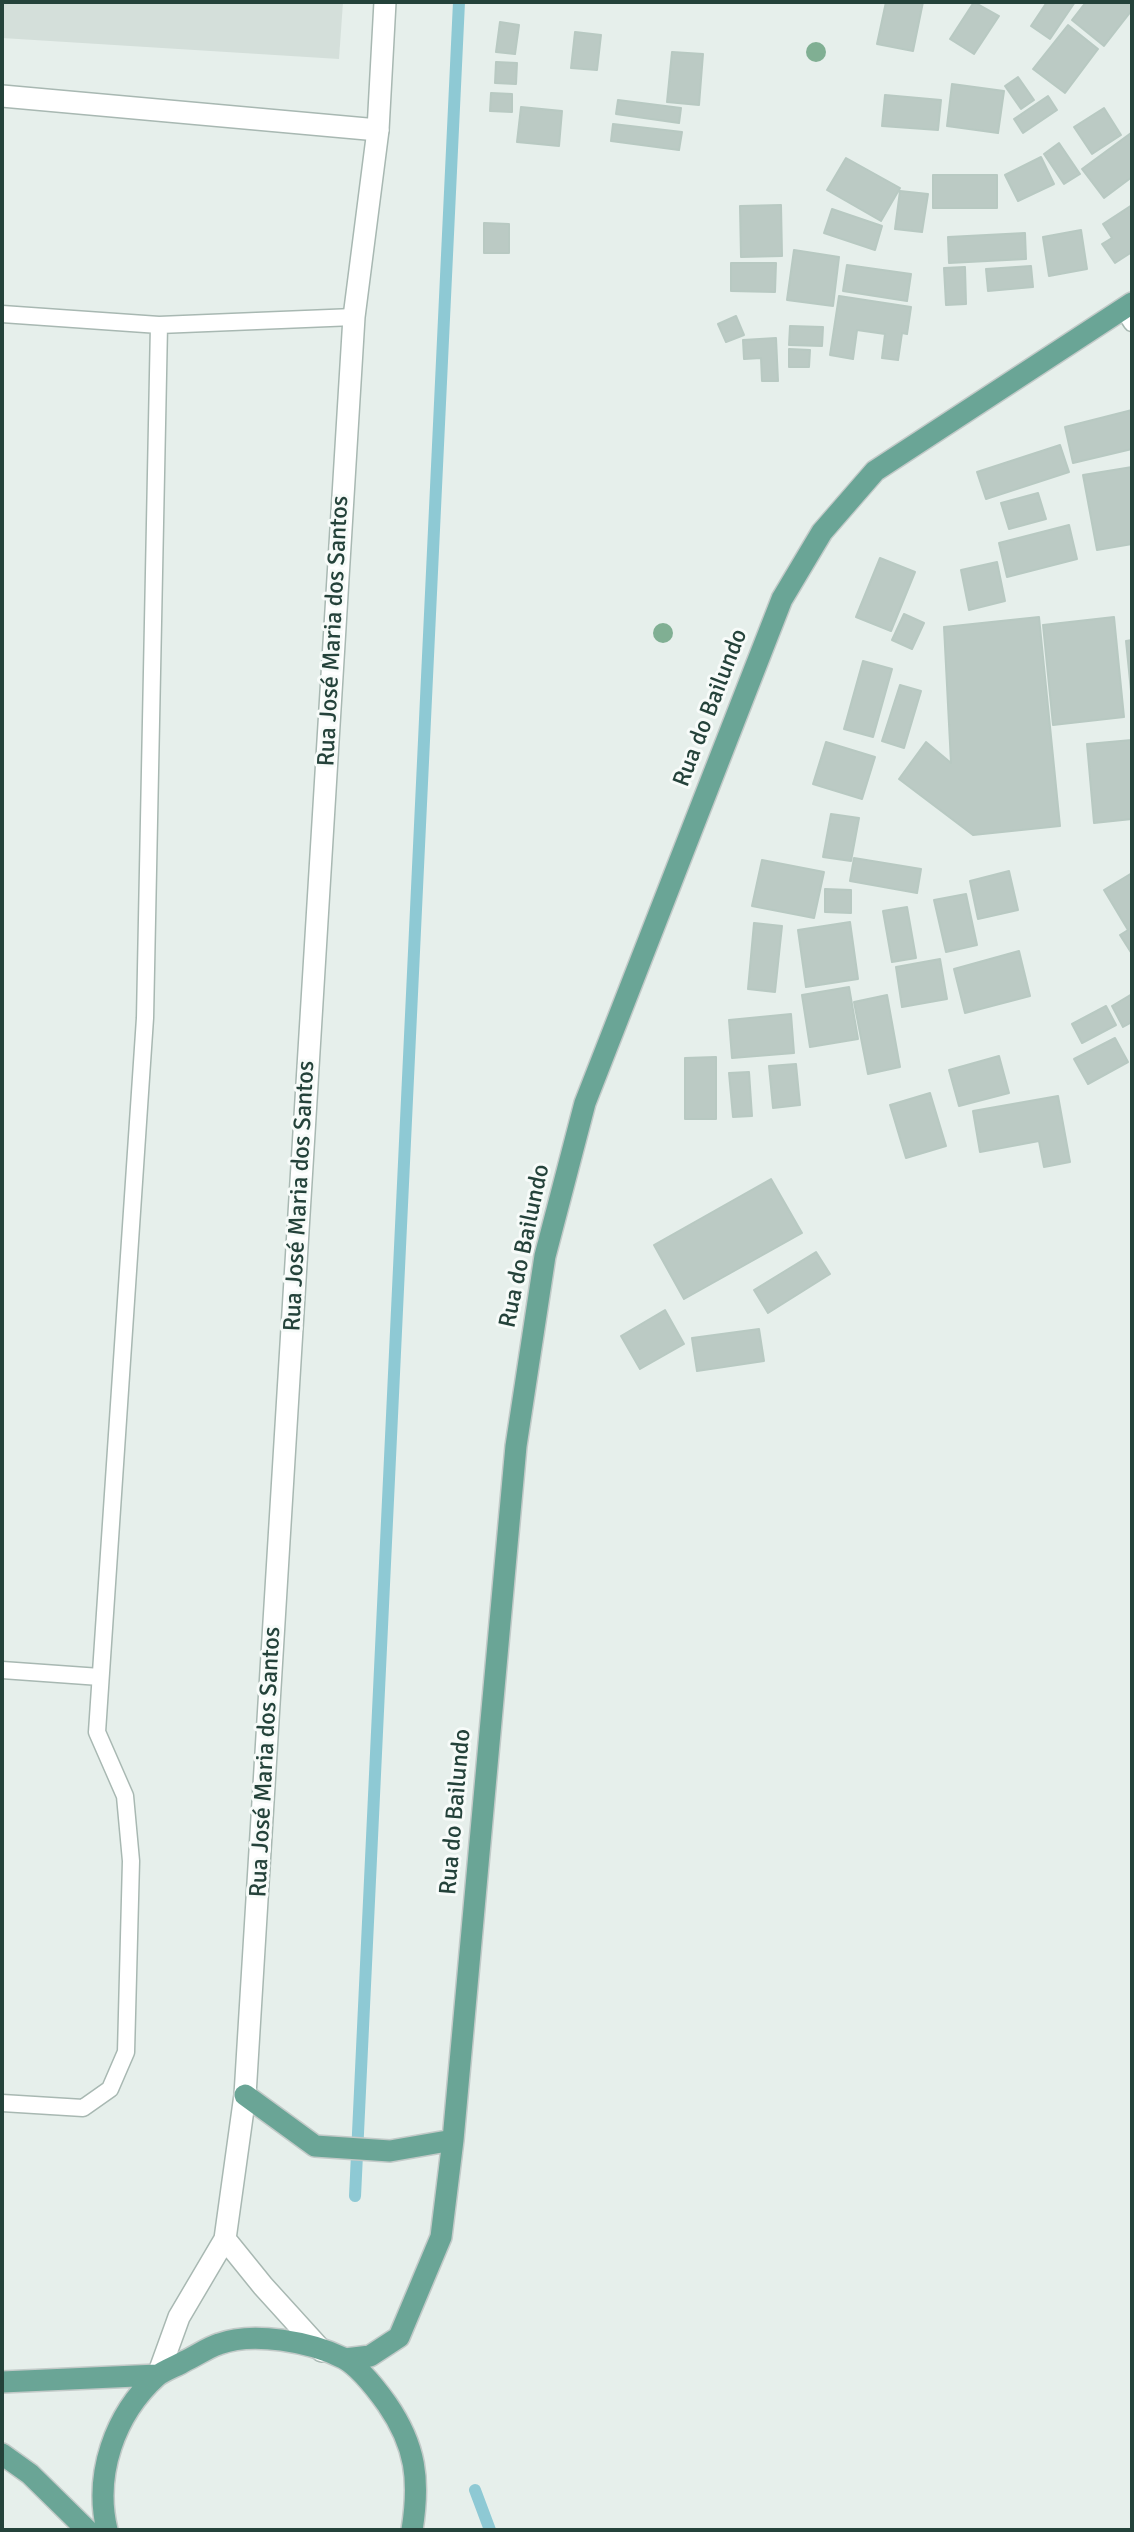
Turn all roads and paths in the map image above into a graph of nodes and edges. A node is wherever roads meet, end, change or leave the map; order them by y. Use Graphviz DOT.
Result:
graph roads {
  1 [pos="385,2"];
  2 [pos="2,96"];
  3 [pos="378,130"];
  4 [pos="1129,312"];
  5 [pos="2,314"];
  6 [pos="354,317"];
  7 [pos="159,325"];
  8 [pos="2,1670"];
  9 [pos="100,1677"];
  10 [pos="245,2095"];
  11 [pos="2,2103"];
  12 [pos="453,2140"];
  13 [pos="225,2239"];
  14 [pos="322,2351"];
  15 [pos="345,2359"];
  16 [pos="158,2375"];
  17 [pos="2,2382"];
  18 [pos="2,2454"];
  19 [pos="87,2530"];
  20 [pos="107,2530"];
  21 [pos="412,2530"];
  1 -- 3 [label="street, Rua José Maria dos Santos"];
  2 -- 3 [label="street"];
  3 -- 6 [label="street, Rua José Maria dos Santos"];
  4 -- 12 [label="main road, Rua do Bailundo"];
  5 -- 7 [label="lane"];
  6 -- 7 [label="lane"];
  6 -- 10 [label="street, Rua José Maria dos Santos"];
  7 -- 9 [label="lane"];
  8 -- 9 [label="lane"];
  9 -- 11 [label="lane"];
  10 -- 12 [label="main road"];
  10 -- 13 [label="street, Rua José Maria dos Santos"];
  12 -- 15 [label="main road, Rua do Bailundo"];
  13 -- 14 [label="street"];
  13 -- 16 [label="street, Rua José Maria dos Santos"];
  14 -- 15 [label="main road"];
  14 -- 16 [label="main road"];
  15 -- 21 [label="main road"];
  16 -- 17 [label="main road"];
  16 -- 20 [label="main road"];
  18 -- 19 [label="main road"];
}
